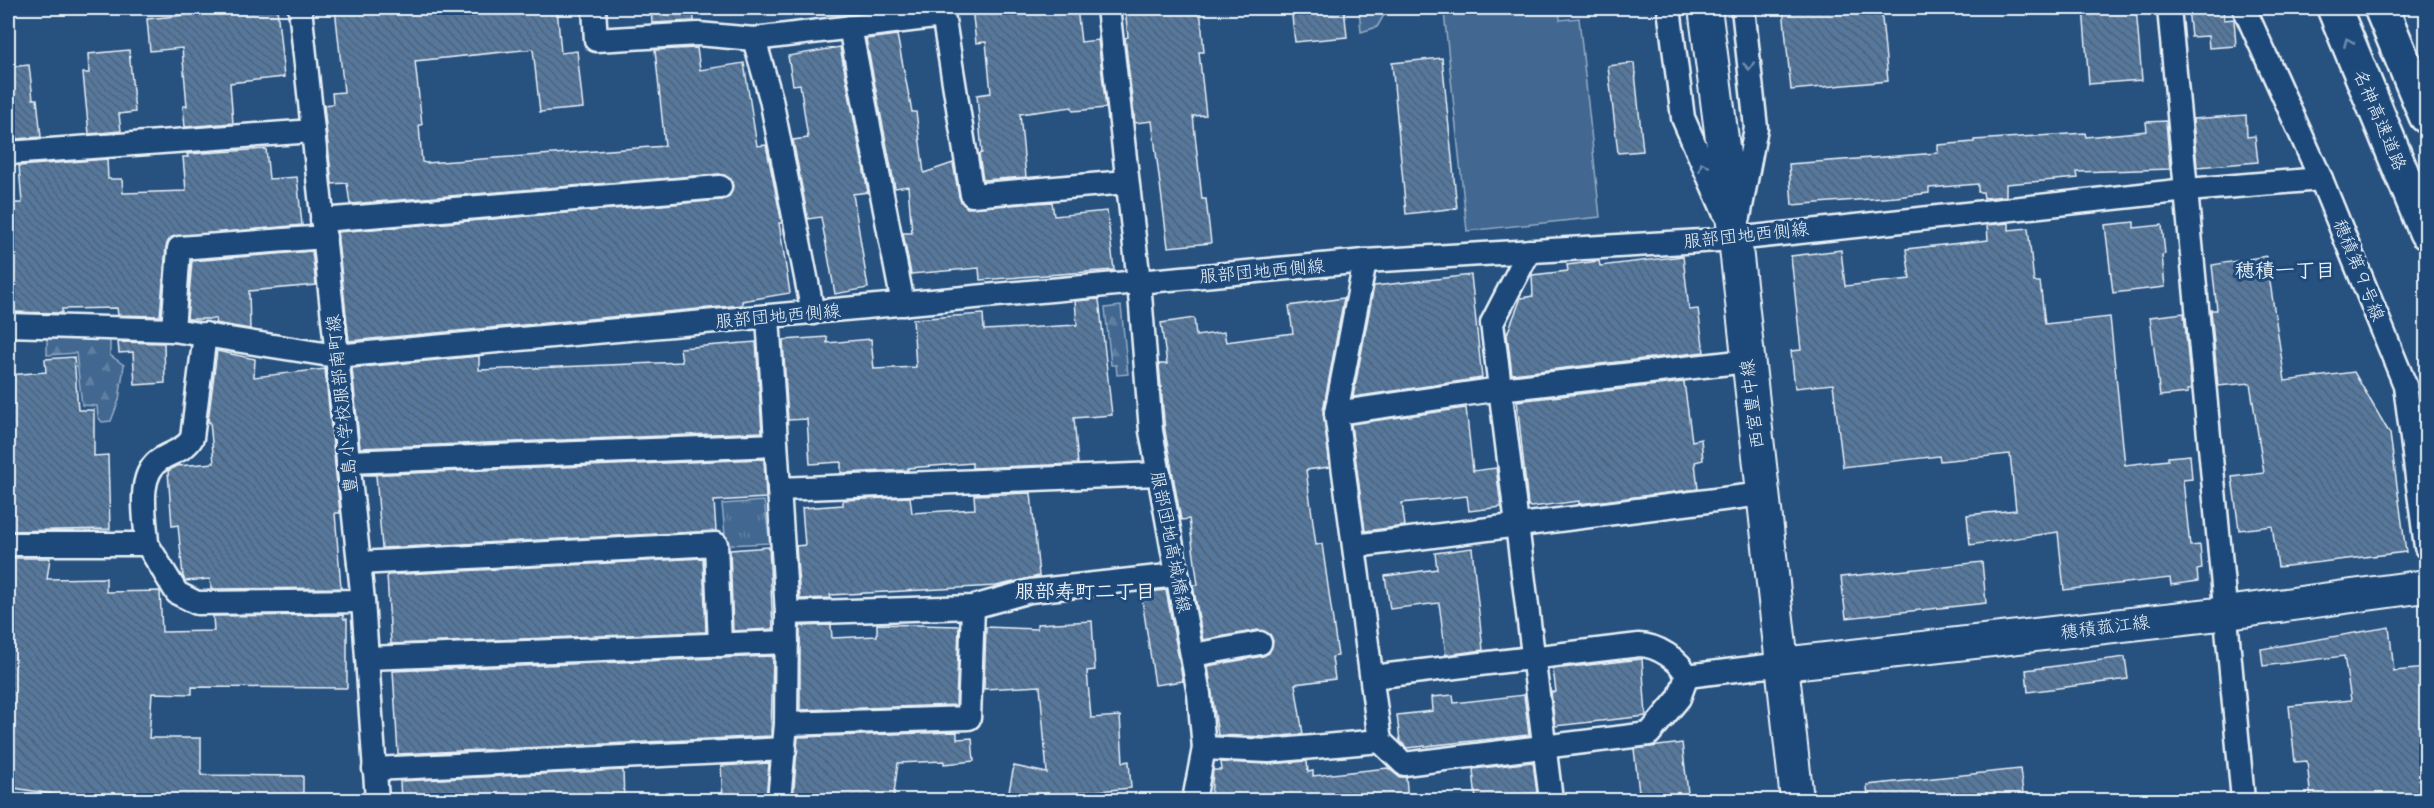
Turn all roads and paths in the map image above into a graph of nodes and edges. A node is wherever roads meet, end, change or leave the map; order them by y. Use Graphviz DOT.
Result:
graph roads {
  1 [pos="300,8"];
  2 [pos="594,8"];
  3 [pos="1108,8"];
  4 [pos="1669,8"];
  5 [pos="1705,8"];
  6 [pos="1743,8"];
  7 [pos="2169,8"];
  8 [pos="2244,8"];
  9 [pos="2334,8"];
  10 [pos="2381,8"];
  11 [pos="942,12"];
  12 [pos="850,27"];
  13 [pos="754,39"];
  14 [pos="2427,116"];
  15 [pos="314,131"];
  16 [pos="8,153"];
  17 [pos="2321,179"];
  18 [pos="1127,182"];
  19 [pos="720,187"];
  20 [pos="2187,190"];
  21 [pos="323,228"];
  22 [pos="2427,232"];
  23 [pos="1735,239"];
  24 [pos="1529,251"];
  25 [pos="1365,261"];
  26 [pos="1138,282"];
  27 [pos="903,304"];
  28 [pos="813,313"];
  29 [pos="768,317"];
  30 [pos="8,325"];
  31 [pos="173,330"];
  32 [pos="205,334"];
  33 [pos="336,356"];
  34 [pos="1747,361"];
  35 [pos="1500,389"];
  36 [pos="1336,413"];
  37 [pos="776,445"];
  38 [pos="348,462"];
  39 [pos="1158,474"];
  40 [pos="779,489"];
  41 [pos="1762,494"];
  42 [pos="1517,525"];
  43 [pos="8,544"];
  44 [pos="147,544"];
  45 [pos="1355,546"];
  46 [pos="2427,547"];
  47 [pos="359,563"];
  48 [pos="1176,575"];
  49 [pos="2427,586"];
  50 [pos="363,601"];
  51 [pos="973,607"];
  52 [pos="787,613"];
  53 [pos="2227,613"];
  54 [pos="787,642"];
  55 [pos="1260,644"];
  56 [pos="720,645"];
  57 [pos="1193,655"];
  58 [pos="368,658"];
  59 [pos="1533,658"];
  60 [pos="1783,664"];
  61 [pos="1687,676"];
  62 [pos="1372,677"];
  63 [pos="786,724"];
  64 [pos="1380,741"];
  65 [pos="1544,746"];
  66 [pos="1204,748"];
  67 [pos="785,749"];
  68 [pos="374,769"];
  69 [pos="377,801"];
  70 [pos="779,801"];
  71 [pos="1194,801"];
  72 [pos="1551,801"];
  73 [pos="1797,801"];
  74 [pos="2243,801"];
  1 -- 15 [label="street, 豊島小学校服部南町線"];
  2 -- 13 [label="street"];
  3 -- 18 [label="street, 服部団地高城橋線"];
  23 -- 4 [label="street, one-way"];
  5 -- 23 [label="main road, 西宮豊中線"];
  6 -- 23 [label="street, one-way"];
  7 -- 20 [label="street"];
  8 -- 17 [label="street, 穂積第９号線"];
  22 -- 9 [label="highway, 名神高速道路, one-way"];
  10 -- 14 [label="highway"];
  11 -- 12 [label="street"];
  11 -- 18 [label="street"];
  12 -- 13 [label="street"];
  12 -- 27 [label="street"];
  13 -- 28 [label="street"];
  15 -- 16 [label="street"];
  15 -- 21 [label="street, 豊島小学校服部南町線"];
  17 -- 20 [label="street, 服部団地西側線"];
  17 -- 46 [label="street, 穂積第９号線"];
  18 -- 26 [label="street, 服部団地高城橋線"];
  19 -- 21 [label="street"];
  20 -- 23 [label="street, 服部団地西側線"];
  20 -- 53 [label="street"];
  21 -- 31 [label="street"];
  21 -- 33 [label="street, 豊島小学校服部南町線"];
  23 -- 24 [label="street, 服部団地西側線"];
  23 -- 34 [label="main road, 西宮豊中線"];
  24 -- 25 [label="street, 服部団地西側線"];
  24 -- 35 [label="street"];
  25 -- 26 [label="street, 服部団地西側線"];
  25 -- 36 [label="street"];
  26 -- 27 [label="street, 服部団地西側線"];
  26 -- 39 [label="street, 服部団地高城橋線"];
  27 -- 28 [label="street, 服部団地西側線"];
  28 -- 29 [label="street, 服部団地西側線"];
  29 -- 33 [label="street, 服部団地西側線"];
  29 -- 37 [label="street"];
  30 -- 31 [label="street, 服部団地西側線"];
  31 -- 32 [label="street, 服部団地西側線"];
  32 -- 33 [label="street, 服部団地西側線"];
  32 -- 44 [label="street"];
  33 -- 38 [label="street, 豊島小学校服部南町線"];
  34 -- 35 [label="street"];
  34 -- 41 [label="main road, 西宮豊中線"];
  35 -- 36 [label="street"];
  35 -- 42 [label="street"];
  36 -- 45 [label="street"];
  37 -- 38 [label="street"];
  37 -- 40 [label="street"];
  38 -- 47 [label="street, 豊島小学校服部南町線"];
  39 -- 40 [label="street"];
  39 -- 48 [label="street, 服部団地高城橋線"];
  40 -- 52 [label="street"];
  41 -- 42 [label="street"];
  41 -- 60 [label="main road, 西宮豊中線"];
  42 -- 45 [label="street"];
  42 -- 59 [label="street"];
  43 -- 44 [label="street"];
  44 -- 50 [label="street"];
  45 -- 62 [label="street"];
  47 -- 50 [label="street, 豊島小学校服部南町線"];
  47 -- 56 [label="street"];
  48 -- 51 [label="street"];
  48 -- 57 [label="street, 服部団地高城橋線"];
  49 -- 53 [label="main road, 穂積菰江線"];
  50 -- 58 [label="street, 豊島小学校服部南町線"];
  51 -- 52 [label="street"];
  51 -- 63 [label="street"];
  52 -- 54 [label="street"];
  53 -- 60 [label="main road, 穂積菰江線"];
  53 -- 74 [label="street"];
  54 -- 56 [label="street"];
  54 -- 63 [label="street"];
  55 -- 57 [label="street"];
  56 -- 58 [label="street"];
  57 -- 66 [label="street, 服部団地高城橋線"];
  58 -- 68 [label="street, 豊島小学校服部南町線"];
  59 -- 61 [label="street"];
  59 -- 62 [label="street"];
  59 -- 65 [label="street"];
  60 -- 61 [label="street"];
  60 -- 73 [label="main road, 西宮豊中線"];
  61 -- 65 [label="street"];
  62 -- 64 [label="street"];
  63 -- 67 [label="street"];
  64 -- 65 [label="street"];
  64 -- 66 [label="street"];
  65 -- 72 [label="street"];
  66 -- 71 [label="street, 服部団地高城橋線"];
  67 -- 68 [label="street"];
  67 -- 70 [label="street"];
  68 -- 69 [label="street, 豊島小学校服部南町線"];
}
